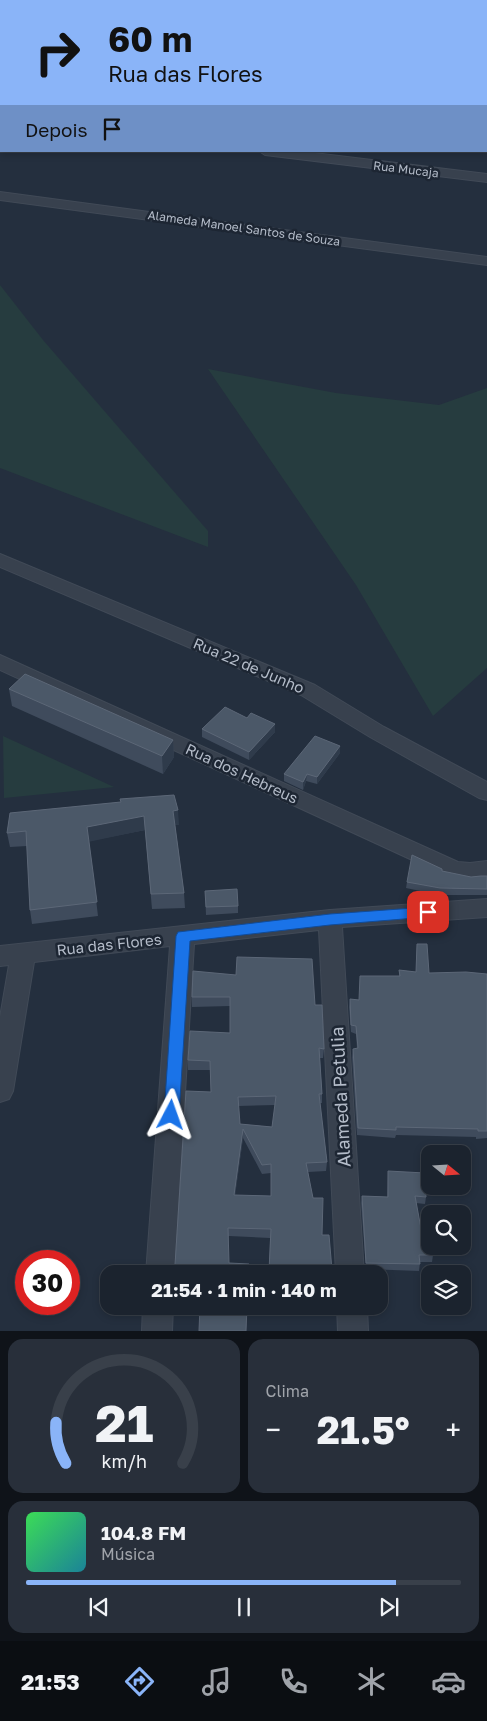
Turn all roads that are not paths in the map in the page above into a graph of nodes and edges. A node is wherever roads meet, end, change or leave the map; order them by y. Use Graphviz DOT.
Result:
graph roads {
  1 [pos="273,152"];
  2 [pos="487,178"];
  3 [pos="0,196"];
  4 [pos="487,260"];
  5 [pos="0,560"];
  6 [pos="0,662"];
  7 [pos="487,792"];
  8 [pos="487,870"];
  9 [pos="487,908"];
  10 [pos="330,919"];
  11 [pos="183,936"];
  12 [pos="11,955"];
  13 [pos="0,1091"];
  14 [pos="161,1265"];
  15 [pos="349,1265"];
  16 [pos="158,1315"];
  17 [pos="352,1315"];
  18 [pos="157,1331"];
  19 [pos="353,1331"];
  1 -- 2 [label="street, Rua Mucaja"];
  3 -- 4 [label="street, Alameda Manoel Santos de Souza"];
  5 -- 7 [label="street, Rua 22 de Junho"];
  6 -- 8 [label="street, Rua dos Hebreus"];
  9 -- 10 [label="street, Rua das Flores"];
  10 -- 11 [label="street, Rua das Flores"];
  10 -- 15 [label="street, Alameda Petulia"];
  11 -- 12 [label="street, Rua das Flores"];
  11 -- 14 [label="street"];
  12 -- 13 [label="street"];
  16 -- 18 [label="street"];
  17 -- 19 [label="street"];
}
